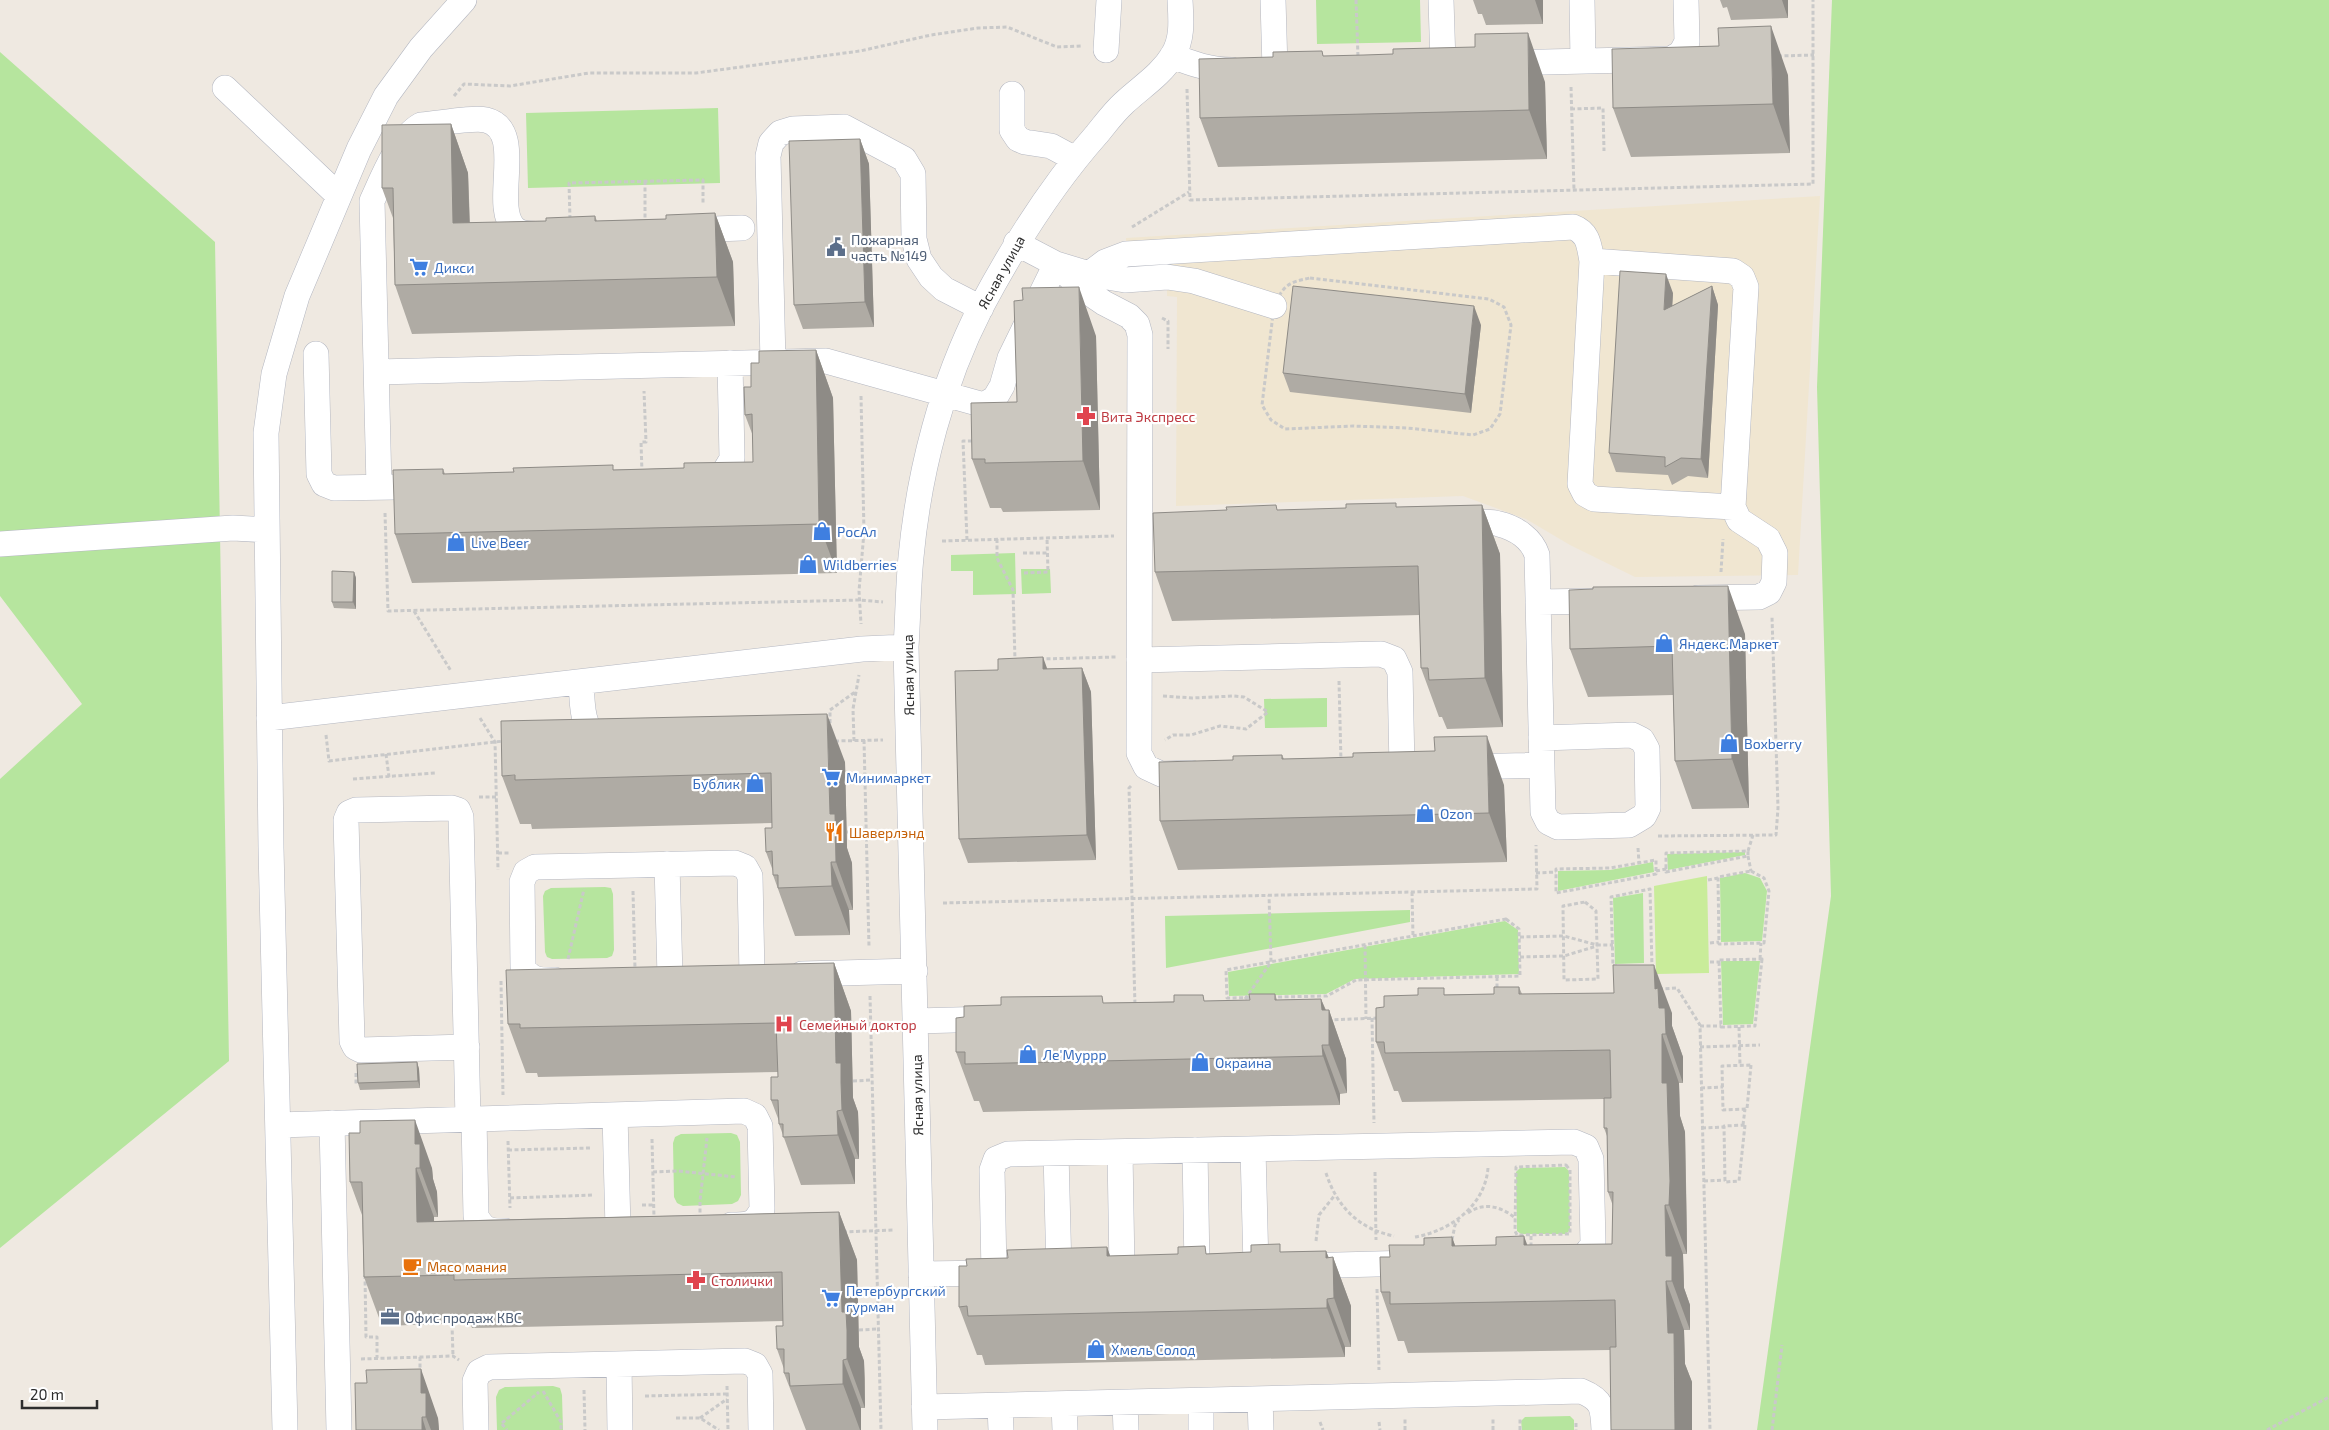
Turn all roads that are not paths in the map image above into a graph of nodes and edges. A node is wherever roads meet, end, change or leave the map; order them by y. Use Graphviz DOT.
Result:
graph roads {
  1 [pos="464,0"];
  2 [pos="1109,0"];
  3 [pos="1180,0"];
  4 [pos="1273,0"];
  5 [pos="1441,0"];
  6 [pos="1582,0"];
  7 [pos="1686,0"];
  8 [pos="1106,50"];
  9 [pos="1172,56"];
  10 [pos="1577,61"];
  11 [pos="225,88"];
  12 [pos="1012,94"];
  13 [pos="1075,159"];
  14 [pos="339,196"];
  15 [pos="742,228"];
  16 [pos="646,231"];
  17 [pos="570,233"];
  18 [pos="1016,243"];
  19 [pos="1592,261"];
  20 [pos="1056,264"];
  21 [pos="1089,274"];
  22 [pos="1274,306"];
  23 [pos="981,308"];
  24 [pos="316,354"];
  25 [pos="773,362"];
  26 [pos="730,364"];
  27 [pos="377,372"];
  28 [pos="945,395"];
  29 [pos="642,481"];
  30 [pos="414,486"];
  31 [pos="382,487"];
  32 [pos="1729,507"];
  33 [pos="1430,525"];
  34 [pos="267,530"];
  35 [pos="0,544"];
  36 [pos="1672,599"];
  37 [pos="1624,600"];
  38 [pos="1538,602"];
  39 [pos="906,648"];
  40 [pos="1139,658"];
  41 [pos="581,682"];
  42 [pos="269,718"];
  43 [pos="631,736"];
  44 [pos="1541,738"];
  45 [pos="1541,765"];
  46 [pos="1422,768"];
  47 [pos="1342,770"];
  48 [pos="1218,773"];
  49 [pos="667,864"];
  50 [pos="915,971"];
  51 [pos="768,974"];
  52 [pos="697,976"];
  53 [pos="725,976"];
  54 [pos="670,977"];
  55 [pos="635,978"];
  56 [pos="573,979"];
  57 [pos="1016,1019"];
  58 [pos="916,1021"];
  59 [pos="467,1047"];
  60 [pos="614,1115"];
  61 [pos="471,1119"];
  62 [pos="332,1123"];
  63 [pos="278,1125"];
  64 [pos="1253,1149"];
  65 [pos="1195,1150"];
  66 [pos="1120,1152"];
  67 [pos="1056,1153"];
  68 [pos="701,1226"];
  69 [pos="654,1227"];
  70 [pos="520,1231"];
  71 [pos="1531,1248"];
  72 [pos="1446,1252"];
  73 [pos="1217,1267"];
  74 [pos="921,1274"];
  75 [pos="619,1364"];
  76 [pos="1260,1399"];
  77 [pos="1201,1400"];
  78 [pos="1125,1402"];
  79 [pos="1064,1404"];
  80 [pos="1001,1418"];
  81 [pos="924,1419"];
  82 [pos="285,1430"];
  83 [pos="339,1430"];
  84 [pos="476,1430"];
  85 [pos="620,1430"];
  86 [pos="761,1430"];
  87 [pos="1065,1430"];
  88 [pos="1126,1430"];
  89 [pos="1201,1430"];
  90 [pos="1261,1430"];
  91 [pos="1604,1430"];
  1 -- 14 [label="street"];
  2 -- 8 [label="street"];
  3 -- 9 [label="street, Ясная улица"];
  4 -- 9 [label="street"];
  5 -- 10 [label="street"];
  6 -- 10 [label="street"];
  7 -- 10 [label="street"];
  9 -- 13 [label="street, Ясная улица"];
  11 -- 14 [label="street"];
  12 -- 13 [label="street"];
  13 -- 18 [label="street, Ясная улица"];
  14 -- 34 [label="street"];
  15 -- 16 [label="street"];
  17 -- 27 [label="street"];
  18 -- 20 [label="street"];
  18 -- 23 [label="street, Ясная улица"];
  19 -- 21 [label="street"];
  19 -- 32 [label="street"];
  19 -- 32 [label="street"];
  20 -- 21 [label="street"];
  20 -- 28 [label="street"];
  20 -- 40 [label="street"];
  21 -- 22 [label="street"];
  23 -- 25 [label="street"];
  23 -- 28 [label="street, Ясная улица"];
  24 -- 31 [label="street"];
  25 -- 26 [label="street"];
  25 -- 28 [label="street"];
  26 -- 27 [label="street"];
  26 -- 29 [label="street"];
  27 -- 31 [label="street"];
  28 -- 39 [label="street, Ясная улица"];
  30 -- 31 [label="street"];
  32 -- 36 [label="street"];
  33 -- 38 [label="street"];
  34 -- 35 [label="street"];
  34 -- 42 [label="street"];
  37 -- 38 [label="street"];
  38 -- 44 [label="street"];
  39 -- 41 [label="street"];
  39 -- 50 [label="street, Ясная улица"];
  40 -- 46 [label="street"];
  40 -- 48 [label="street"];
  41 -- 42 [label="street"];
  41 -- 43 [label="street"];
  42 -- 63 [label="street"];
  44 -- 45 [label="street"];
  44 -- 45 [label="street"];
  45 -- 46 [label="street"];
  46 -- 47 [label="street"];
  49 -- 51 [label="street"];
  49 -- 54 [label="street"];
  49 -- 56 [label="street"];
  50 -- 51 [label="street"];
  50 -- 58 [label="street, Ясная улица"];
  51 -- 53 [label="street"];
  52 -- 54 [label="street"];
  54 -- 55 [label="street"];
  57 -- 58 [label="street"];
  58 -- 74 [label="street, Ясная улица"];
  59 -- 59 [label="street"];
  59 -- 61 [label="street"];
  60 -- 61 [label="street"];
  60 -- 68 [label="street"];
  60 -- 69 [label="street"];
  61 -- 62 [label="street"];
  61 -- 70 [label="street"];
  62 -- 63 [label="street"];
  62 -- 83 [label="street"];
  63 -- 82 [label="street"];
  64 -- 65 [label="street"];
  64 -- 71 [label="street"];
  64 -- 73 [label="street"];
  65 -- 66 [label="street"];
  65 -- 73 [label="street"];
  66 -- 67 [label="street"];
  66 -- 67 [label="street"];
  67 -- 74 [label="street"];
  72 -- 73 [label="street"];
  74 -- 81 [label="street, Ясная улица"];
  75 -- 84 [label="street"];
  75 -- 85 [label="street"];
  75 -- 86 [label="street"];
  76 -- 77 [label="street"];
  76 -- 90 [label="street"];
  76 -- 91 [label="street"];
  77 -- 78 [label="street"];
  77 -- 89 [label="street"];
  78 -- 79 [label="street"];
  78 -- 88 [label="street"];
  79 -- 80 [label="street"];
  79 -- 87 [label="street"];
  80 -- 81 [label="street"];
}
